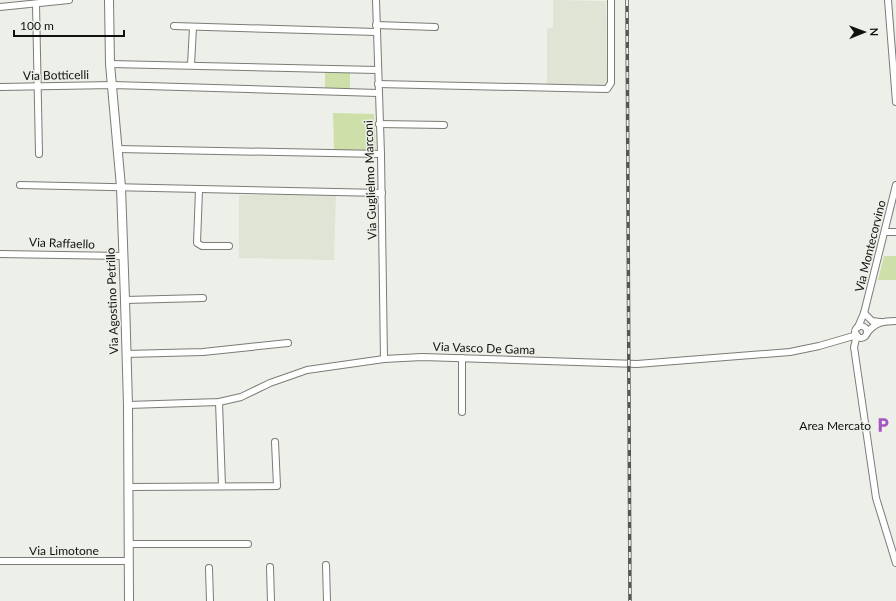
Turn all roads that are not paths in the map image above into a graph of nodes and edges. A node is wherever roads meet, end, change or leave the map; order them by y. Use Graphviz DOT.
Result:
graph roads {
  1 [pos="69,0"];
  2 [pos="109,0"];
  3 [pos="376,0"];
  4 [pos="611,0"];
  5 [pos="888,0"];
  6 [pos="46,1"];
  7 [pos="36,4"];
  8 [pos="0,7"];
  9 [pos="174,26"];
  10 [pos="193,27"];
  11 [pos="435,27"];
  12 [pos="376,28"];
  13 [pos="110,64"];
  14 [pos="191,65"];
  15 [pos="377,70"];
  16 [pos="895,79"];
  17 [pos="378,84"];
  18 [pos="113,85"];
  19 [pos="38,86"];
  20 [pos="0,87"];
  21 [pos="378,93"];
  22 [pos="896,102"];
  23 [pos="379,124"];
  24 [pos="444,125"];
  25 [pos="117,149"];
  26 [pos="39,154"];
  27 [pos="381,154"];
  28 [pos="20,185"];
  29 [pos="896,185"];
  30 [pos="121,187"];
  31 [pos="199,190"];
  32 [pos="382,193"];
  33 [pos="885,232"];
  34 [pos="896,232"];
  35 [pos="229,246"];
  36 [pos="0,254"];
  37 [pos="123,256"];
  38 [pos="203,298"];
  39 [pos="125,300"];
  40 [pos="864,312"];
  41 [pos="872,321"];
  42 [pos="896,321"];
  43 [pos="880,322"];
  44 [pos="857,330"];
  45 [pos="866,332"];
  46 [pos="288,343"];
  47 [pos="126,354"];
  48 [pos="856,354"];
  49 [pos="462,358"];
  50 [pos="384,359"];
  51 [pos="219,402"];
  52 [pos="128,405"];
  53 [pos="462,412"];
  54 [pos="275,442"];
  55 [pos="222,486"];
  56 [pos="128,487"];
  57 [pos="128,544"];
  58 [pos="248,544"];
  59 [pos="0,561"];
  60 [pos="129,561"];
  61 [pos="896,563"];
  62 [pos="326,565"];
  63 [pos="270,567"];
  64 [pos="209,568"];
  65 [pos="129,601"];
  66 [pos="210,601"];
  67 [pos="271,601"];
  68 [pos="327,601"];
  1 -- 6 [label="street"];
  2 -- 13 [label="street, Via Agostino Petrillo"];
  3 -- 12 [label="street, Via Guglielmo Marconi"];
  4 -- 17 [label="street"];
  5 -- 16 [label="street"];
  6 -- 7 [label="street"];
  7 -- 8 [label="street"];
  7 -- 19 [label="street"];
  9 -- 10 [label="street"];
  10 -- 12 [label="street"];
  10 -- 14 [label="street"];
  11 -- 12 [label="street"];
  12 -- 15 [label="street, Via Guglielmo Marconi"];
  13 -- 14 [label="street"];
  13 -- 18 [label="street, Via Agostino Petrillo"];
  14 -- 15 [label="street"];
  15 -- 17 [label="street, Via Guglielmo Marconi"];
  16 -- 22 [label="street"];
  17 -- 21 [label="street, Via Guglielmo Marconi"];
  18 -- 19 [label="street, Via Botticelli"];
  18 -- 21 [label="street, Via Botticelli"];
  18 -- 25 [label="street, Via Agostino Petrillo"];
  19 -- 20 [label="street, Via Botticelli"];
  19 -- 26 [label="street"];
  21 -- 23 [label="street, Via Guglielmo Marconi"];
  23 -- 24 [label="street"];
  23 -- 27 [label="street, Via Guglielmo Marconi"];
  25 -- 27 [label="street"];
  25 -- 30 [label="street, Via Agostino Petrillo"];
  27 -- 32 [label="street, Via Guglielmo Marconi"];
  28 -- 30 [label="street"];
  29 -- 33 [label="street, Via Montecorvino"];
  30 -- 31 [label="street"];
  30 -- 37 [label="street, Via Agostino Petrillo"];
  31 -- 32 [label="street"];
  31 -- 35 [label="street"];
  32 -- 50 [label="street, Via Guglielmo Marconi"];
  33 -- 34 [label="street"];
  33 -- 40 [label="street, Via Montecorvino"];
  36 -- 37 [label="street, Via Raffaello"];
  37 -- 39 [label="street, Via Agostino Petrillo"];
  38 -- 39 [label="street"];
  39 -- 47 [label="street, Via Agostino Petrillo"];
  40 -- 41 [label="street"];
  40 -- 44 [label="street, Via Montecorvino"];
  40 -- 45 [label="street, Via Montecorvino"];
  41 -- 43 [label="street"];
  41 -- 45 [label="street"];
  42 -- 43 [label="street"];
  43 -- 45 [label="street"];
  44 -- 45 [label="street"];
  44 -- 45 [label="street"];
  44 -- 48 [label="street"];
  44 -- 49 [label="street, Via Vasco De Gama"];
  45 -- 48 [label="street"];
  46 -- 47 [label="street"];
  47 -- 52 [label="street, Via Agostino Petrillo"];
  48 -- 61 [label="street"];
  49 -- 50 [label="street, Via Vasco De Gama"];
  49 -- 53 [label="street"];
  50 -- 51 [label="street, Via Vasco De Gama"];
  51 -- 52 [label="street, Via Vasco De Gama"];
  51 -- 55 [label="street"];
  52 -- 56 [label="street, Via Agostino Petrillo"];
  54 -- 55 [label="street"];
  55 -- 56 [label="street"];
  56 -- 57 [label="street, Via Agostino Petrillo"];
  57 -- 58 [label="street"];
  57 -- 60 [label="street, Via Agostino Petrillo"];
  59 -- 60 [label="street, Via Limotone"];
  60 -- 65 [label="street, Via Agostino Petrillo"];
  62 -- 68 [label="street"];
  63 -- 67 [label="street"];
  64 -- 66 [label="street"];
}
